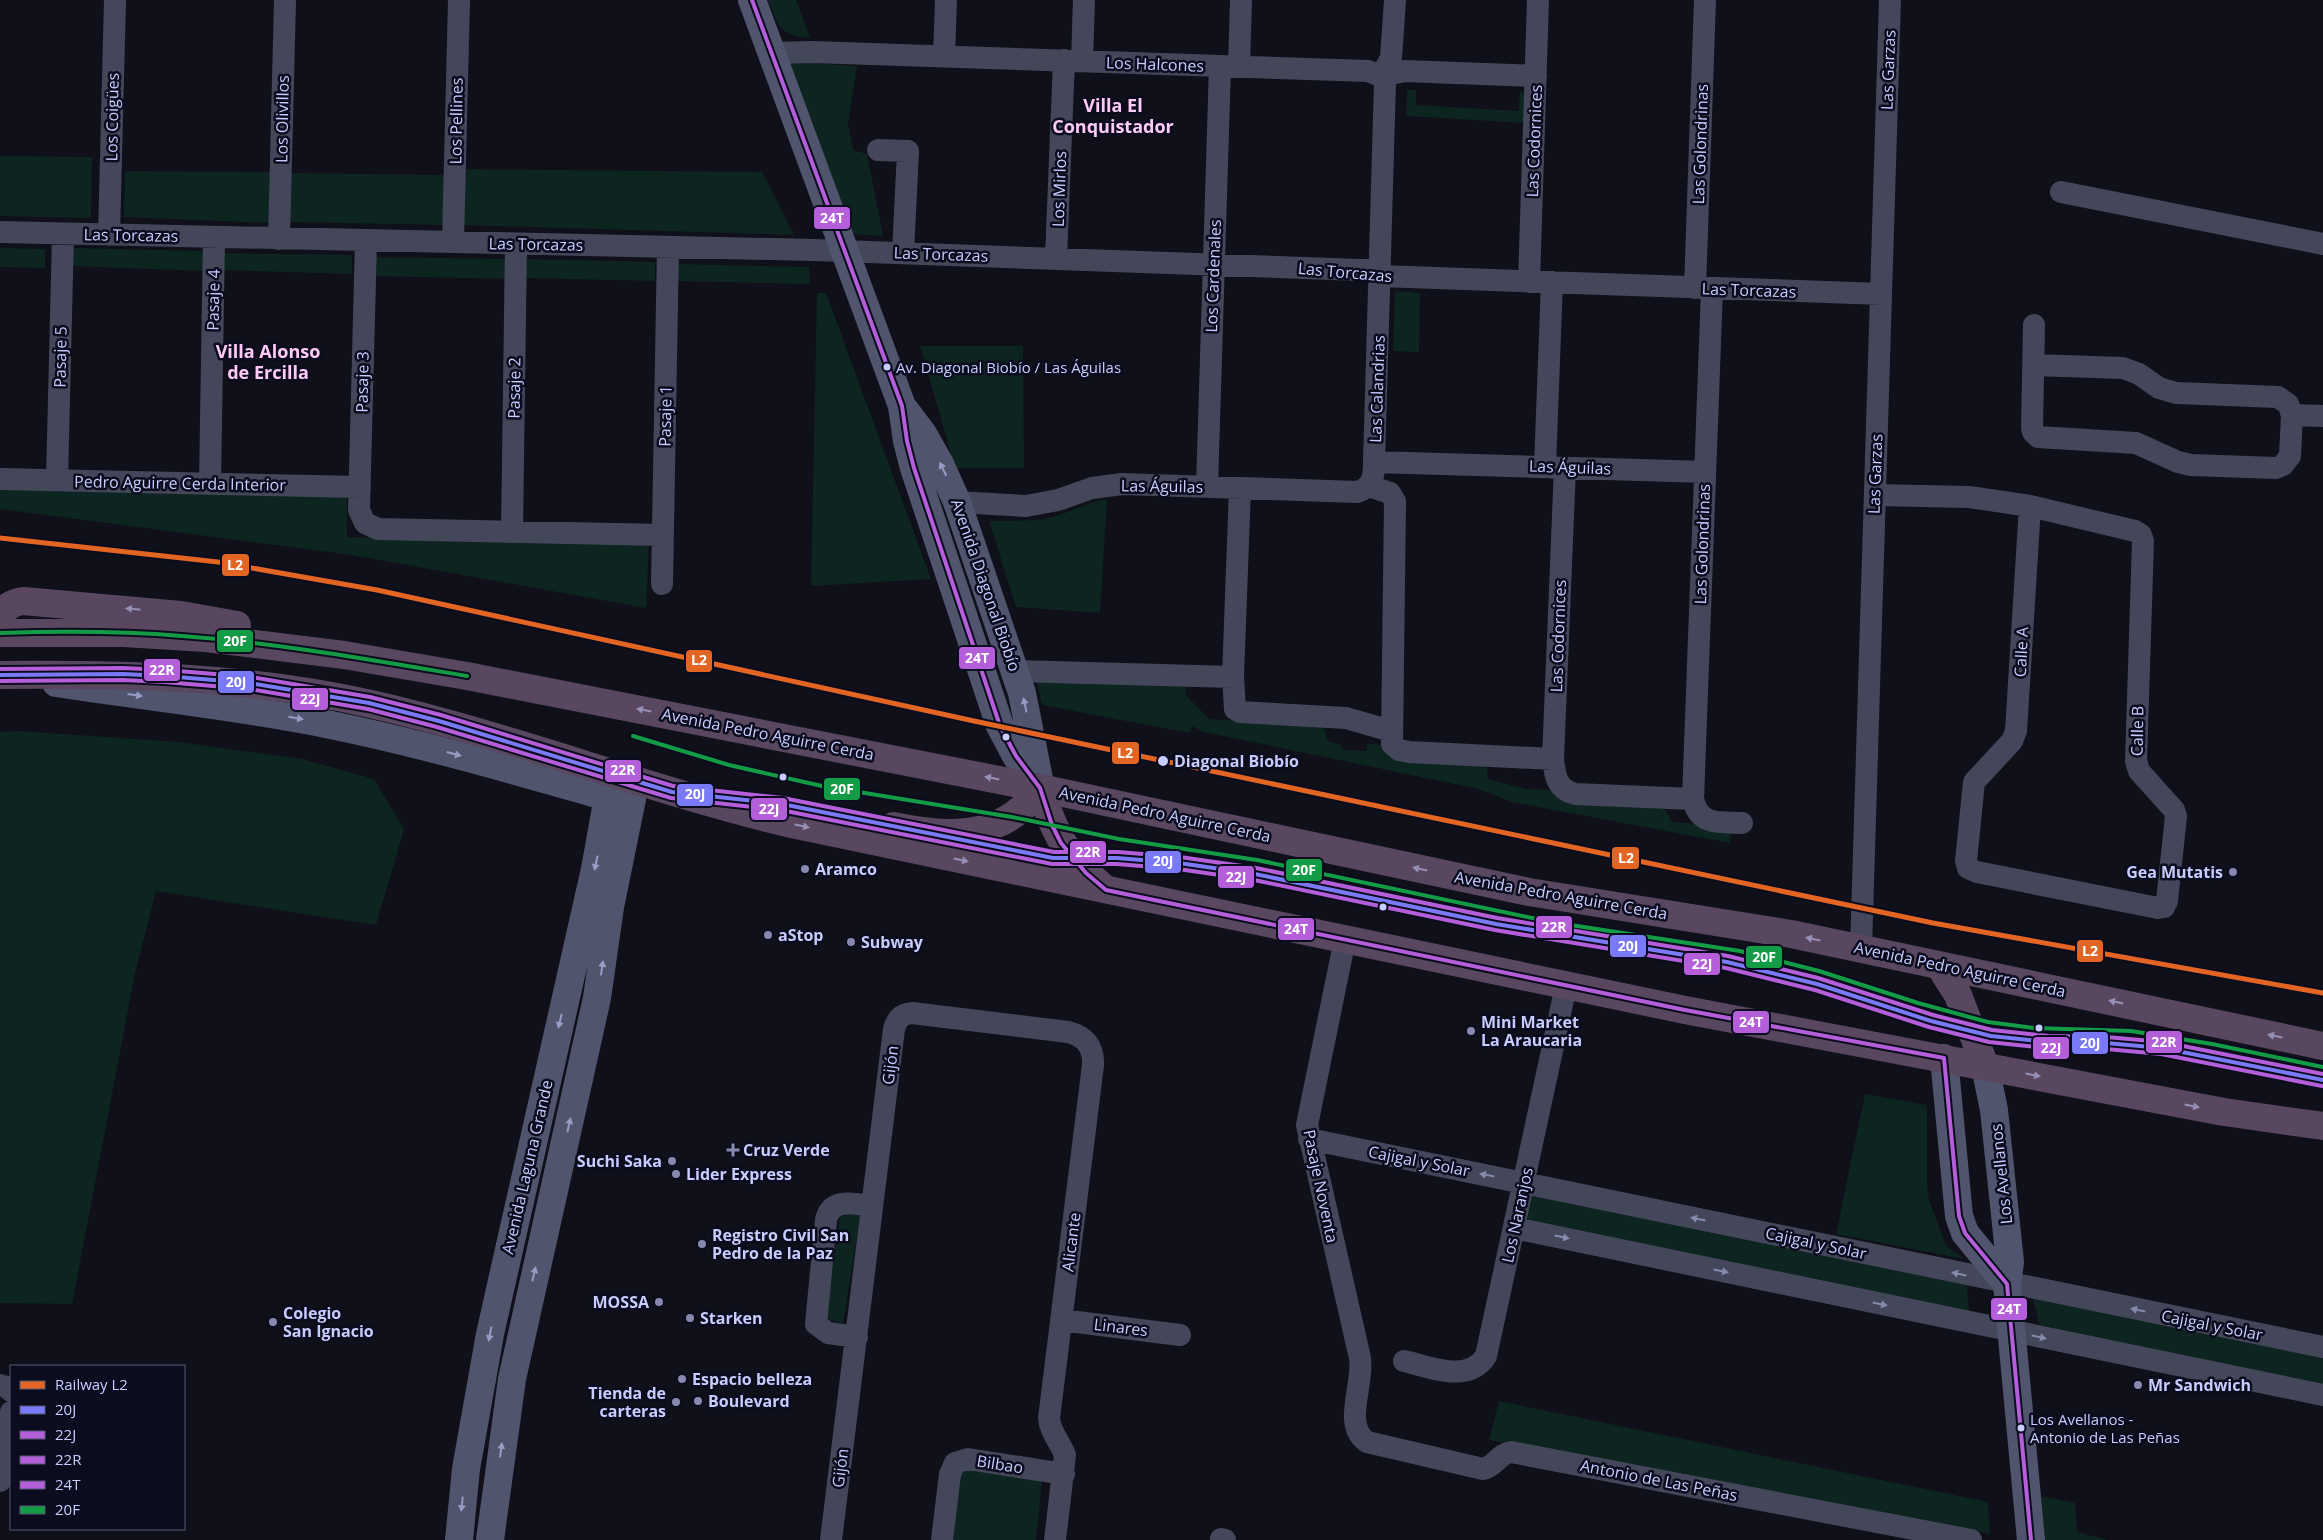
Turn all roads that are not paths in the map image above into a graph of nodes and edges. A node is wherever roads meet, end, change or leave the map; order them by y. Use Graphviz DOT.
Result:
graph roads {
  1 [pos="115,0"];
  2 [pos="285,0"];
  3 [pos="459,0"];
  4 [pos="752,0"];
  5 [pos="946,0"];
  6 [pos="1084,0"];
  7 [pos="1241,0"];
  8 [pos="1395,0"];
  9 [pos="1538,0"];
  10 [pos="1705,0"];
  11 [pos="1890,0"];
  12 [pos="772,53"];
  13 [pos="944,56"];
  14 [pos="1073,61"];
  15 [pos="1229,66"];
  16 [pos="1381,76"];
  17 [pos="1536,76"];
  18 [pos="878,150"];
  19 [pos="2061,192"];
  20 [pos="0,232"];
  21 [pos="63,234"];
  22 [pos="109,235"];
  23 [pos="214,237"];
  24 [pos="279,239"];
  25 [pos="366,240"];
  26 [pos="452,242"];
  27 [pos="516,244"];
  28 [pos="2323,244"];
  29 [pos="668,247"];
  30 [pos="844,252"];
  31 [pos="904,253"];
  32 [pos="1056,258"];
  33 [pos="1214,264"];
  34 [pos="1381,276"];
  35 [pos="1529,282"];
  36 [pos="1552,282"];
  37 [pos="1703,288"];
  38 [pos="1881,294"];
  39 [pos="2034,324"];
  40 [pos="2034,365"];
  41 [pos="902,406"];
  42 [pos="2292,415"];
  43 [pos="2323,416"];
  44 [pos="1374,462"];
  45 [pos="1555,466"];
  46 [pos="1705,472"];
  47 [pos="0,479"];
  48 [pos="58,480"];
  49 [pos="210,484"];
  50 [pos="1369,486"];
  51 [pos="360,487"];
  52 [pos="1207,487"];
  53 [pos="1240,488"];
  54 [pos="1874,495"];
  55 [pos="957,502"];
  56 [pos="2030,506"];
  57 [pos="512,532"];
  58 [pos="663,535"];
  59 [pos="662,584"];
  60 [pos="0,619"];
  61 [pos="0,633"];
  62 [pos="344,655"];
  63 [pos="1016,671"];
  64 [pos="0,675"];
  65 [pos="1233,677"];
  66 [pos="1391,731"];
  67 [pos="1553,759"];
  68 [pos="1040,788"];
  69 [pos="672,792"];
  70 [pos="620,798"];
  71 [pos="1693,799"];
  72 [pos="1742,823"];
  73 [pos="1106,890"];
  74 [pos="2158,908"];
  75 [pos="1345,939"];
  76 [pos="1861,949"];
  77 [pos="1940,965"];
  78 [pos="1566,986"];
  79 [pos="990,1021"];
  80 [pos="2323,1046"];
  81 [pos="1944,1058"];
  82 [pos="1985,1066"];
  83 [pos="2323,1126"];
  84 [pos="1309,1139"];
  85 [pos="1524,1182"];
  86 [pos="872,1206"];
  87 [pos="1514,1228"];
  88 [pos="2007,1284"];
  89 [pos="1061,1320"];
  90 [pos="2012,1331"];
  91 [pos="1180,1335"];
  92 [pos="856,1337"];
  93 [pos="2323,1347"];
  94 [pos="1404,1361"];
  95 [pos="0,1384"];
  96 [pos="10,1390"];
  97 [pos="2323,1395"];
  98 [pos="10,1418"];
  99 [pos="1357,1432"];
  100 [pos="1064,1474"];
  101 [pos="0,1481"];
  102 [pos="1220,1539"];
  103 [pos="459,1540"];
  104 [pos="490,1540"];
  105 [pos="832,1540"];
  106 [pos="942,1540"];
  107 [pos="1055,1540"];
  108 [pos="1225,1540"];
  109 [pos="1971,1540"];
  110 [pos="2031,1540"];
  1 -- 22 [label="street, Los Coigües"];
  2 -- 24 [label="street, Los Olivillos"];
  3 -- 26 [label="street, Los Pellines"];
  4 -- 12 [label="main road, Avenida Diagonal Biobío"];
  5 -- 13 [label="street"];
  6 -- 14 [label="street, Los Mirlos"];
  7 -- 15 [label="street, Los Cardenales"];
  8 -- 16 [label="street"];
  9 -- 17 [label="street, Las Codornices"];
  10 -- 37 [label="street, Las Golondrinas"];
  11 -- 38 [label="street, Las Garzas"];
  12 -- 13 [label="street, Los Halcones"];
  12 -- 30 [label="main road, Avenida Diagonal Biobío"];
  13 -- 14 [label="street, Los Halcones"];
  14 -- 15 [label="street, Los Halcones"];
  14 -- 32 [label="street, Los Mirlos"];
  15 -- 16 [label="street, Los Halcones"];
  15 -- 33 [label="street, Los Cardenales"];
  16 -- 17 [label="street, Los Halcones"];
  16 -- 34 [label="street, Las Calandrias"];
  17 -- 35 [label="street, Las Codornices"];
  18 -- 31 [label="street"];
  19 -- 28 [label="street"];
  20 -- 21 [label="street, Las Torcazas"];
  21 -- 22 [label="street, Las Torcazas"];
  21 -- 48 [label="street, Pasaje 5"];
  22 -- 23 [label="street, Las Torcazas"];
  23 -- 24 [label="street, Las Torcazas"];
  23 -- 49 [label="street, Pasaje 4"];
  24 -- 25 [label="street, Las Torcazas"];
  25 -- 26 [label="street, Las Torcazas"];
  25 -- 51 [label="street, Pasaje 3"];
  26 -- 27 [label="street, Las Torcazas"];
  27 -- 29 [label="street, Las Torcazas"];
  27 -- 57 [label="street, Pasaje 2"];
  29 -- 30 [label="street, Las Torcazas"];
  29 -- 58 [label="street, Pasaje 1"];
  30 -- 31 [label="street, Las Torcazas"];
  30 -- 41 [label="main road, Avenida Diagonal Biobío"];
  31 -- 32 [label="street, Las Torcazas"];
  32 -- 33 [label="street, Las Torcazas"];
  33 -- 34 [label="street, Las Torcazas"];
  33 -- 52 [label="street, Los Cardenales"];
  34 -- 35 [label="street, Las Torcazas"];
  34 -- 44 [label="street, Las Calandrias"];
  35 -- 36 [label="street, Las Torcazas"];
  36 -- 37 [label="street, Las Torcazas"];
  36 -- 45 [label="street, Las Codornices"];
  37 -- 38 [label="street, Las Torcazas"];
  37 -- 46 [label="street, Las Golondrinas"];
  38 -- 54 [label="street, Las Garzas"];
  39 -- 40 [label="street"];
  40 -- 42 [label="street"];
  40 -- 42 [label="street"];
  55 -- 41 [label="main road, Avenida Diagonal Biobío, one-way"];
  41 -- 68 [label="main road, Avenida Diagonal Biobío"];
  42 -- 43 [label="street"];
  44 -- 45 [label="street, Las Águilas"];
  44 -- 50 [label="street, Las Calandrias"];
  45 -- 46 [label="street, Las Águilas"];
  45 -- 67 [label="street, Las Codornices"];
  46 -- 71 [label="street, Las Golondrinas"];
  47 -- 48 [label="street, Pedro Aguirre Cerda Interior"];
  48 -- 49 [label="street, Pedro Aguirre Cerda Interior"];
  49 -- 51 [label="street, Pedro Aguirre Cerda Interior"];
  50 -- 53 [label="street, Las Águilas"];
  50 -- 66 [label="street"];
  51 -- 57 [label="street, Pasaje 3"];
  52 -- 53 [label="street, Las Águilas"];
  52 -- 55 [label="street, Las Águilas"];
  53 -- 65 [label="street"];
  54 -- 56 [label="street"];
  54 -- 76 [label="street, Las Garzas"];
  55 -- 63 [label="main road, Avenida Diagonal Biobío"];
  56 -- 74 [label="street, Calle B"];
  56 -- 74 [label="street, Calle A"];
  57 -- 58 [label="street"];
  58 -- 59 [label="street, Pasaje 1"];
  62 -- 60 [label="highway, one-way"];
  61 -- 62 [label="highway, Avenida Pedro Aguirre Cerda"];
  68 -- 62 [label="highway, Avenida Pedro Aguirre Cerda, one-way"];
  63 -- 65 [label="street"];
  68 -- 63 [label="main road, Avenida Diagonal Biobío, one-way"];
  64 -- 69 [label="highway"];
  64 -- 70 [label="main road, one-way"];
  65 -- 66 [label="street"];
  66 -- 67 [label="street"];
  67 -- 71 [label="street, Las Codornices"];
  68 -- 69 [label="highway"];
  68 -- 73 [label="highway"];
  76 -- 68 [label="highway, Avenida Pedro Aguirre Cerda, one-way"];
  69 -- 70 [label="main road"];
  69 -- 73 [label="highway, one-way"];
  70 -- 103 [label="main road, Avenida Laguna Grande, one-way"];
  104 -- 70 [label="main road, Avenida Laguna Grande, one-way"];
  71 -- 72 [label="street"];
  73 -- 75 [label="highway"];
  75 -- 78 [label="highway"];
  75 -- 84 [label="street, Pasaje Noventa"];
  76 -- 77 [label="highway, Avenida Pedro Aguirre Cerda"];
  80 -- 77 [label="highway, Avenida Pedro Aguirre Cerda, one-way"];
  77 -- 82 [label="highway"];
  78 -- 81 [label="highway"];
  78 -- 85 [label="street, Los Naranjos"];
  79 -- 86 [label="street, Gijón"];
  79 -- 89 [label="street, Alicante"];
  81 -- 82 [label="highway"];
  81 -- 88 [label="main road"];
  82 -- 83 [label="highway, one-way"];
  82 -- 88 [label="main road, Los Avellanos"];
  85 -- 84 [label="street, Cajigal y Solar, one-way"];
  84 -- 99 [label="street, Pasaje Noventa"];
  85 -- 87 [label="street, Los Naranjos"];
  88 -- 85 [label="street, Cajigal y Solar, one-way"];
  86 -- 92 [label="street, Gijón"];
  86 -- 92 [label="street"];
  87 -- 90 [label="street, one-way"];
  87 -- 94 [label="street, Los Naranjos"];
  88 -- 90 [label="main road, Los Avellanos"];
  93 -- 88 [label="street, Cajigal y Solar, one-way"];
  89 -- 91 [label="street, Linares"];
  89 -- 100 [label="street, Alicante"];
  90 -- 97 [label="street, one-way"];
  90 -- 110 [label="main road, Los Avellanos"];
  92 -- 105 [label="street, Gijón"];
  95 -- 96 [label="street"];
  98 -- 101 [label="street"];
  99 -- 109 [label="street, Antonio de Las Peñas"];
  100 -- 106 [label="street, Bilbao"];
  100 -- 107 [label="street, Alicante"];
  102 -- 108 [label="street"];
}
